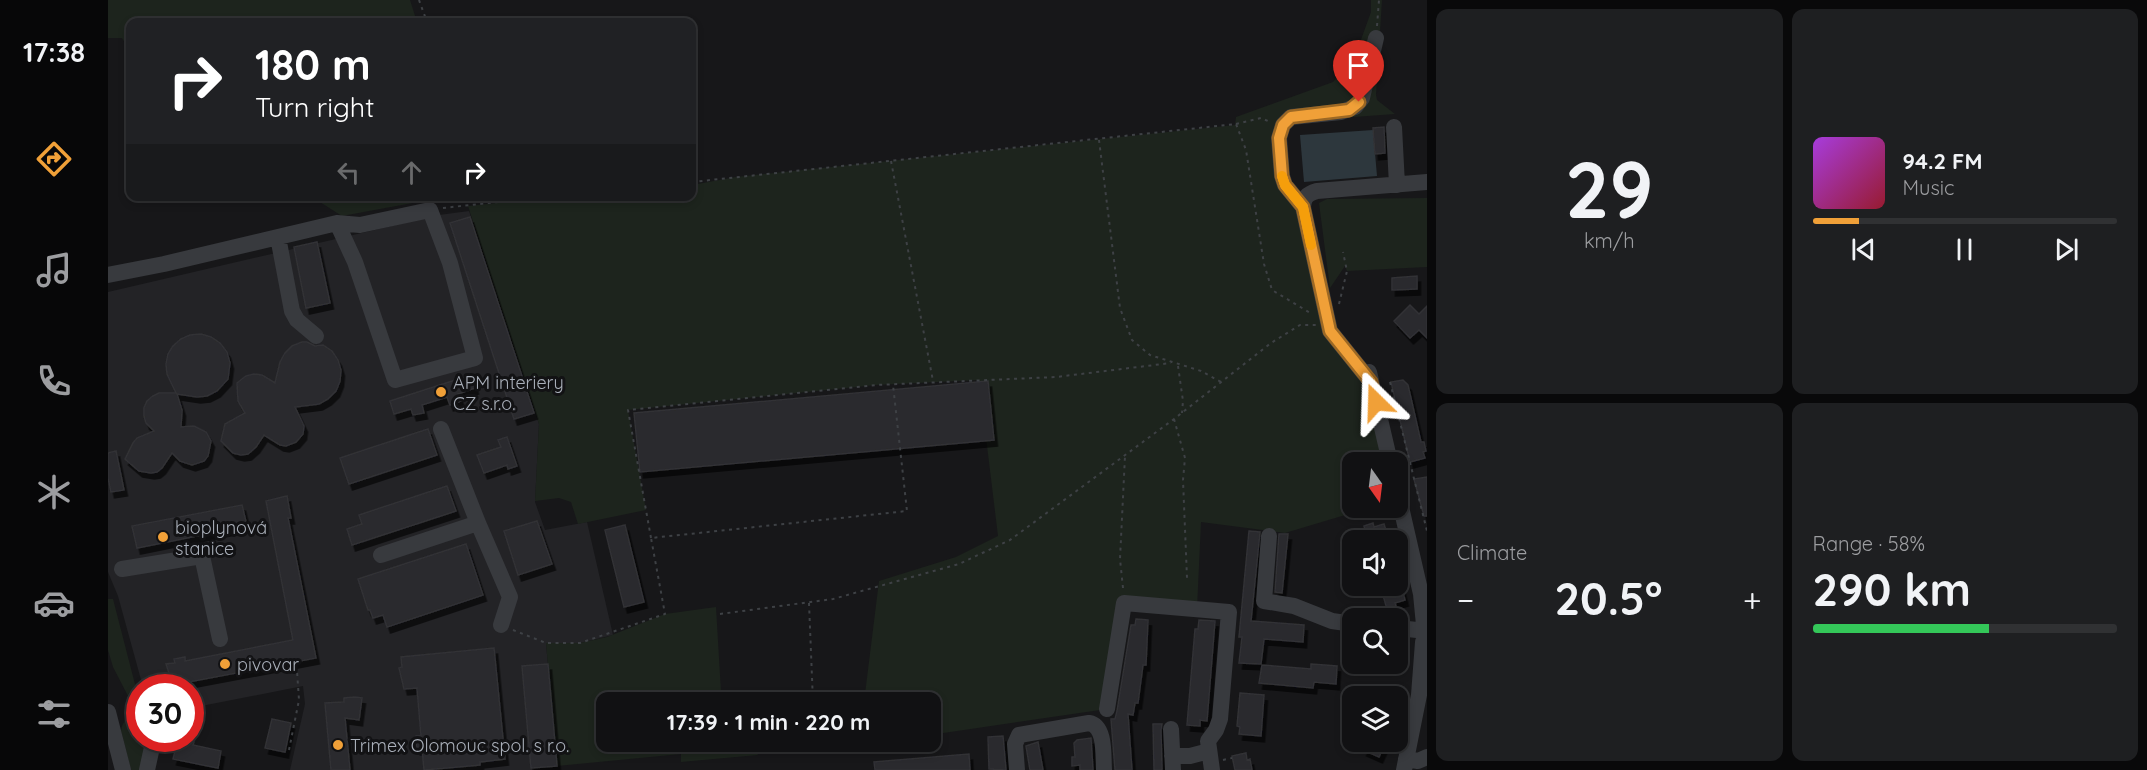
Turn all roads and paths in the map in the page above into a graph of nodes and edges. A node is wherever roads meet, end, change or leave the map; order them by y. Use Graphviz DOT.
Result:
graph roads {
  1 [pos="419,0"];
  2 [pos="1379,0"];
  3 [pos="426,18"];
  4 [pos="1376,38"];
  5 [pos="1236,124"];
  6 [pos="1394,127"];
  7 [pos="1280,131"];
  8 [pos="1098,140"];
  9 [pos="891,161"];
  10 [pos="696,182"];
  11 [pos="1427,182"];
  12 [pos="1397,185"];
  13 [pos="507,201"];
  14 [pos="498,202"];
  15 [pos="1303,207"];
  16 [pos="430,210"];
  17 [pos="337,223"];
  18 [pos="278,237"];
  19 [pos="1343,252"];
  20 [pos="108,275"];
  21 [pos="1339,309"];
  22 [pos="1329,326"];
  23 [pos="315,336"];
  24 [pos="1366,362"];
  25 [pos="1171,363"];
  26 [pos="1178,366"];
  27 [pos="933,381"];
  28 [pos="1221,382"];
  29 [pos="1371,382"];
  30 [pos="1390,382"];
  31 [pos="894,385"];
  32 [pos="1182,413"];
  33 [pos="1174,420"];
  34 [pos="441,429"];
  35 [pos="1388,452"];
  36 [pos="1125,455"];
  37 [pos="1405,518"];
  38 [pos="478,523"];
  39 [pos="1427,531"];
  40 [pos="1269,536"];
  41 [pos="651,538"];
  42 [pos="381,555"];
  43 [pos="122,569"];
  44 [pos="1422,572"];
  45 [pos="1187,578"];
  46 [pos="809,602"];
  47 [pos="1124,603"];
  48 [pos="720,614"];
  49 [pos="1342,622"];
  50 [pos="501,625"];
  51 [pos="1408,629"];
  52 [pos="1427,634"];
  53 [pos="220,639"];
  54 [pos="297,671"];
  55 [pos="813,692"];
  56 [pos="1107,709"];
  57 [pos="108,712"];
  58 [pos="1171,729"];
  59 [pos="1209,746"];
  60 [pos="289,750"];
  61 [pos="151,752"];
  62 [pos="1427,757"];
  63 [pos="1173,763"];
  64 [pos="1405,765"];
  65 [pos="123,770"];
  66 [pos="147,770"];
  67 [pos="1017,770"];
  68 [pos="1104,770"];
  69 [pos="1212,770"];
  1 -- 3 [label="path"];
  2 -- 4 [label="path"];
  4 -- 7 [label="street"];
  5 -- 7 [label="path"];
  5 -- 8 [label="path"];
  5 -- 22 [label="path"];
  6 -- 12 [label="street"];
  7 -- 15 [label="street"];
  8 -- 9 [label="path"];
  8 -- 25 [label="path"];
  9 -- 10 [label="path"];
  9 -- 27 [label="path"];
  11 -- 12 [label="street"];
  12 -- 15 [label="street"];
  13 -- 14 [label="path"];
  14 -- 16 [label="path"];
  15 -- 22 [label="street"];
  16 -- 17 [label="street"];
  16 -- 17 [label="street"];
  17 -- 18 [label="street"];
  18 -- 20 [label="street"];
  18 -- 23 [label="street"];
  19 -- 21 [label="path"];
  22 -- 28 [label="path"];
  22 -- 29 [label="street"];
  24 -- 29 [label="street"];
  25 -- 26 [label="path"];
  25 -- 27 [label="path"];
  26 -- 28 [label="path"];
  26 -- 32 [label="path"];
  27 -- 31 [label="path"];
  28 -- 32 [label="path"];
  29 -- 35 [label="street"];
  30 -- 39 [label="path"];
  31 -- 41 [label="path"];
  31 -- 41 [label="path"];
  32 -- 33 [label="path"];
  33 -- 36 [label="path"];
  33 -- 45 [label="path"];
  34 -- 38 [label="street"];
  36 -- 46 [label="path"];
  36 -- 47 [label="path"];
  37 -- 44 [label="street"];
  38 -- 42 [label="street"];
  38 -- 50 [label="street"];
  40 -- 49 [label="street"];
  41 -- 50 [label="path"];
  43 -- 53 [label="street"];
  44 -- 52 [label="street"];
  46 -- 48 [label="path"];
  46 -- 55 [label="path"];
  47 -- 56 [label="street"];
  47 -- 59 [label="street"];
  51 -- 52 [label="street"];
  52 -- 64 [label="street"];
  54 -- 60 [label="path"];
  57 -- 65 [label="street"];
  58 -- 63 [label="street"];
  59 -- 63 [label="street"];
  59 -- 69 [label="street"];
  61 -- 66 [label="street"];
  62 -- 64 [label="street"];
  67 -- 68 [label="street"];
}
